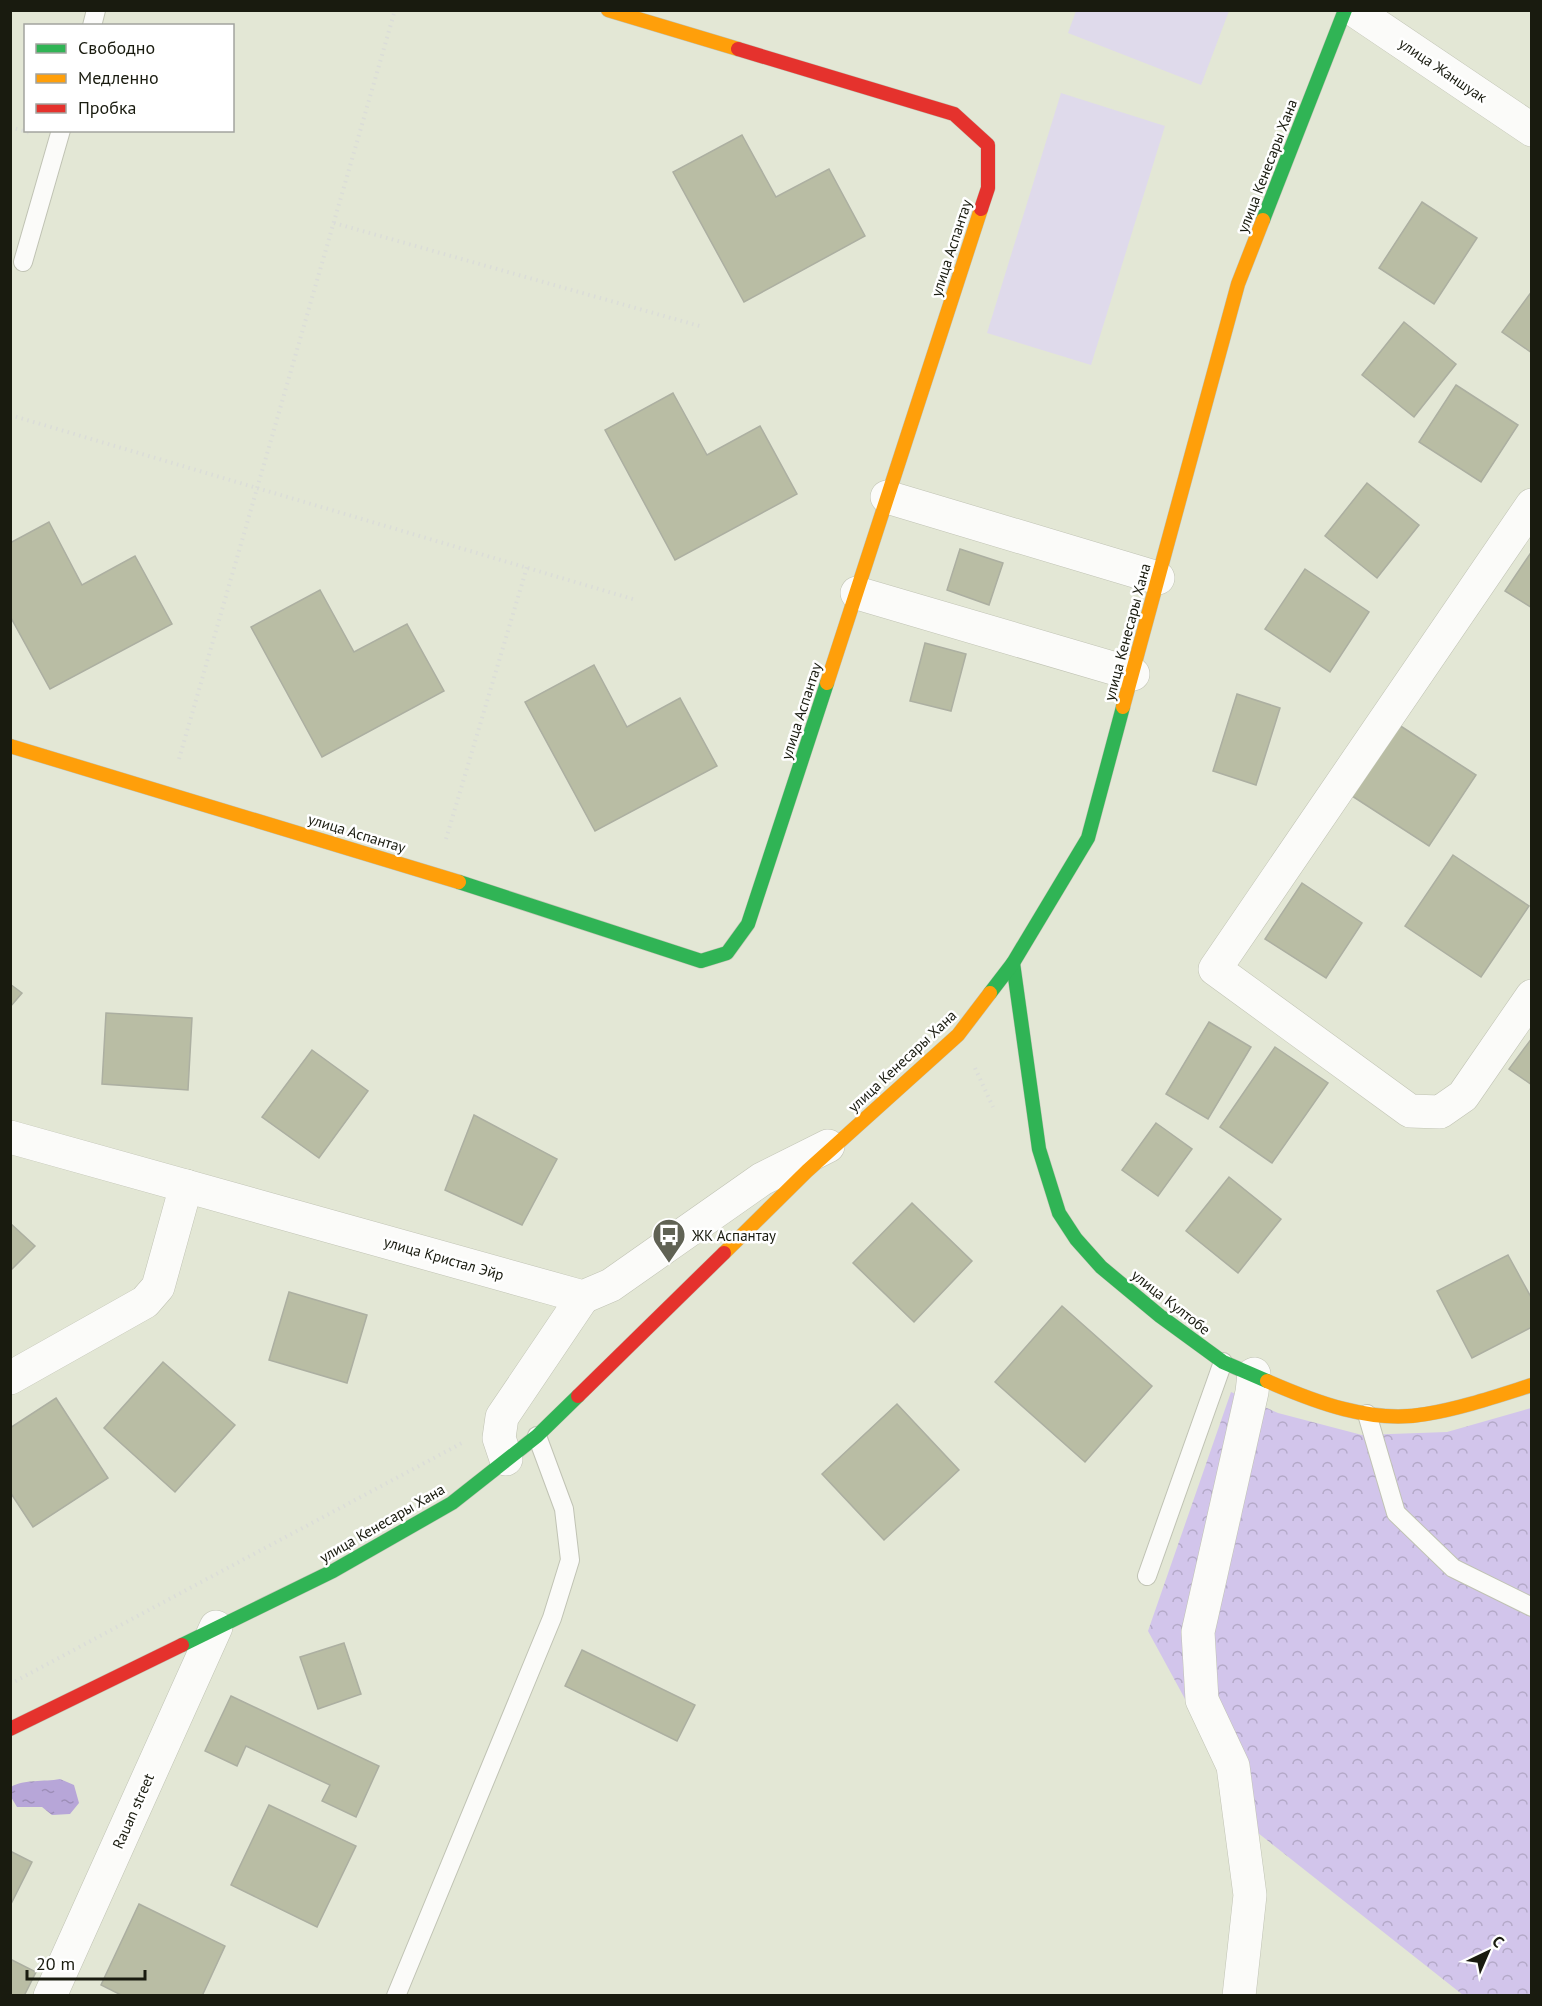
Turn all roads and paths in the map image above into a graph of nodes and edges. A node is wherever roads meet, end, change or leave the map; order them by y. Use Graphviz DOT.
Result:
graph roads {
  1 [pos="395,10"];
  2 [pos="608,10"];
  3 [pos="1345,10"];
  4 [pos="1354,10"];
  5 [pos="1532,130"];
  6 [pos="60,132"];
  7 [pos="334,223"];
  8 [pos="23,262"];
  9 [pos="703,327"];
  10 [pos="10,414"];
  11 [pos="260,487"];
  12 [pos="887,496"];
  13 [pos="1532,505"];
  14 [pos="526,567"];
  15 [pos="1158,578"];
  16 [pos="857,593"];
  17 [pos="636,600"];
  18 [pos="1133,674"];
  19 [pos="10,746"];
  20 [pos="169,794"];
  21 [pos="435,874"];
  22 [pos="1013,963"];
  23 [pos="1532,996"];
  24 [pos="10,1137"];
  25 [pos="844,1139"];
  26 [pos="186,1186"];
  27 [pos="583,1298"];
  28 [pos="1223,1362"];
  29 [pos="1254,1374"];
  30 [pos="10,1378"];
  31 [pos="1532,1384"];
  32 [pos="1367,1414"];
  33 [pos="501,1425"];
  34 [pos="537,1436"];
  35 [pos="506,1459"];
  36 [pos="1147,1576"];
  37 [pos="1532,1607"];
  38 [pos="216,1627"];
  39 [pos="10,1684"];
  40 [pos="10,1729"];
  41 [pos="50,1995"];
  42 [pos="396,1995"];
  43 [pos="1239,1995"];
  1 -- 7 [label="path"];
  2 -- 12 [label="street, улица Аспантау"];
  3 -- 15 [label="street, улица Кенесары Хана"];
  4 -- 5 [label="street, улица Жаншуак"];
  6 -- 8 [label="lane"];
  7 -- 9 [label="path"];
  7 -- 11 [label="path"];
  10 -- 11 [label="path"];
  11 -- 14 [label="path"];
  11 -- 20 [label="path"];
  12 -- 15 [label="street"];
  12 -- 16 [label="street, улица Аспантау"];
  13 -- 23 [label="street"];
  14 -- 17 [label="path"];
  14 -- 21 [label="path"];
  15 -- 18 [label="street, улица Кенесары Хана"];
  16 -- 18 [label="street"];
  16 -- 21 [label="street, улица Аспантау"];
  18 -- 22 [label="street, улица Кенесары Хана"];
  19 -- 20 [label="street, улица Аспантау"];
  20 -- 21 [label="street, улица Аспантау"];
  22 -- 25 [label="street, улица Кенесары Хана"];
  22 -- 28 [label="street, улица Култобе"];
  24 -- 26 [label="street, улица Кристал Эйр"];
  25 -- 27 [label="street"];
  25 -- 34 [label="street, улица Кенесары Хана"];
  26 -- 27 [label="street, улица Кристал Эйр"];
  26 -- 30 [label="street"];
  27 -- 33 [label="street"];
  28 -- 29 [label="street, улица Култобе"];
  28 -- 36 [label="lane"];
  29 -- 32 [label="street, улица Култобе"];
  29 -- 43 [label="street"];
  31 -- 32 [label="street, улица Култобе"];
  32 -- 37 [label="lane"];
  33 -- 35 [label="street"];
  33 -- 39 [label="path"];
  34 -- 35 [label="street, улица Кенесары Хана"];
  34 -- 42 [label="lane"];
  35 -- 38 [label="street, улица Кенесары Хана"];
  38 -- 40 [label="street, улица Кенесары Хана"];
  38 -- 41 [label="street, Rauan street"];
}
